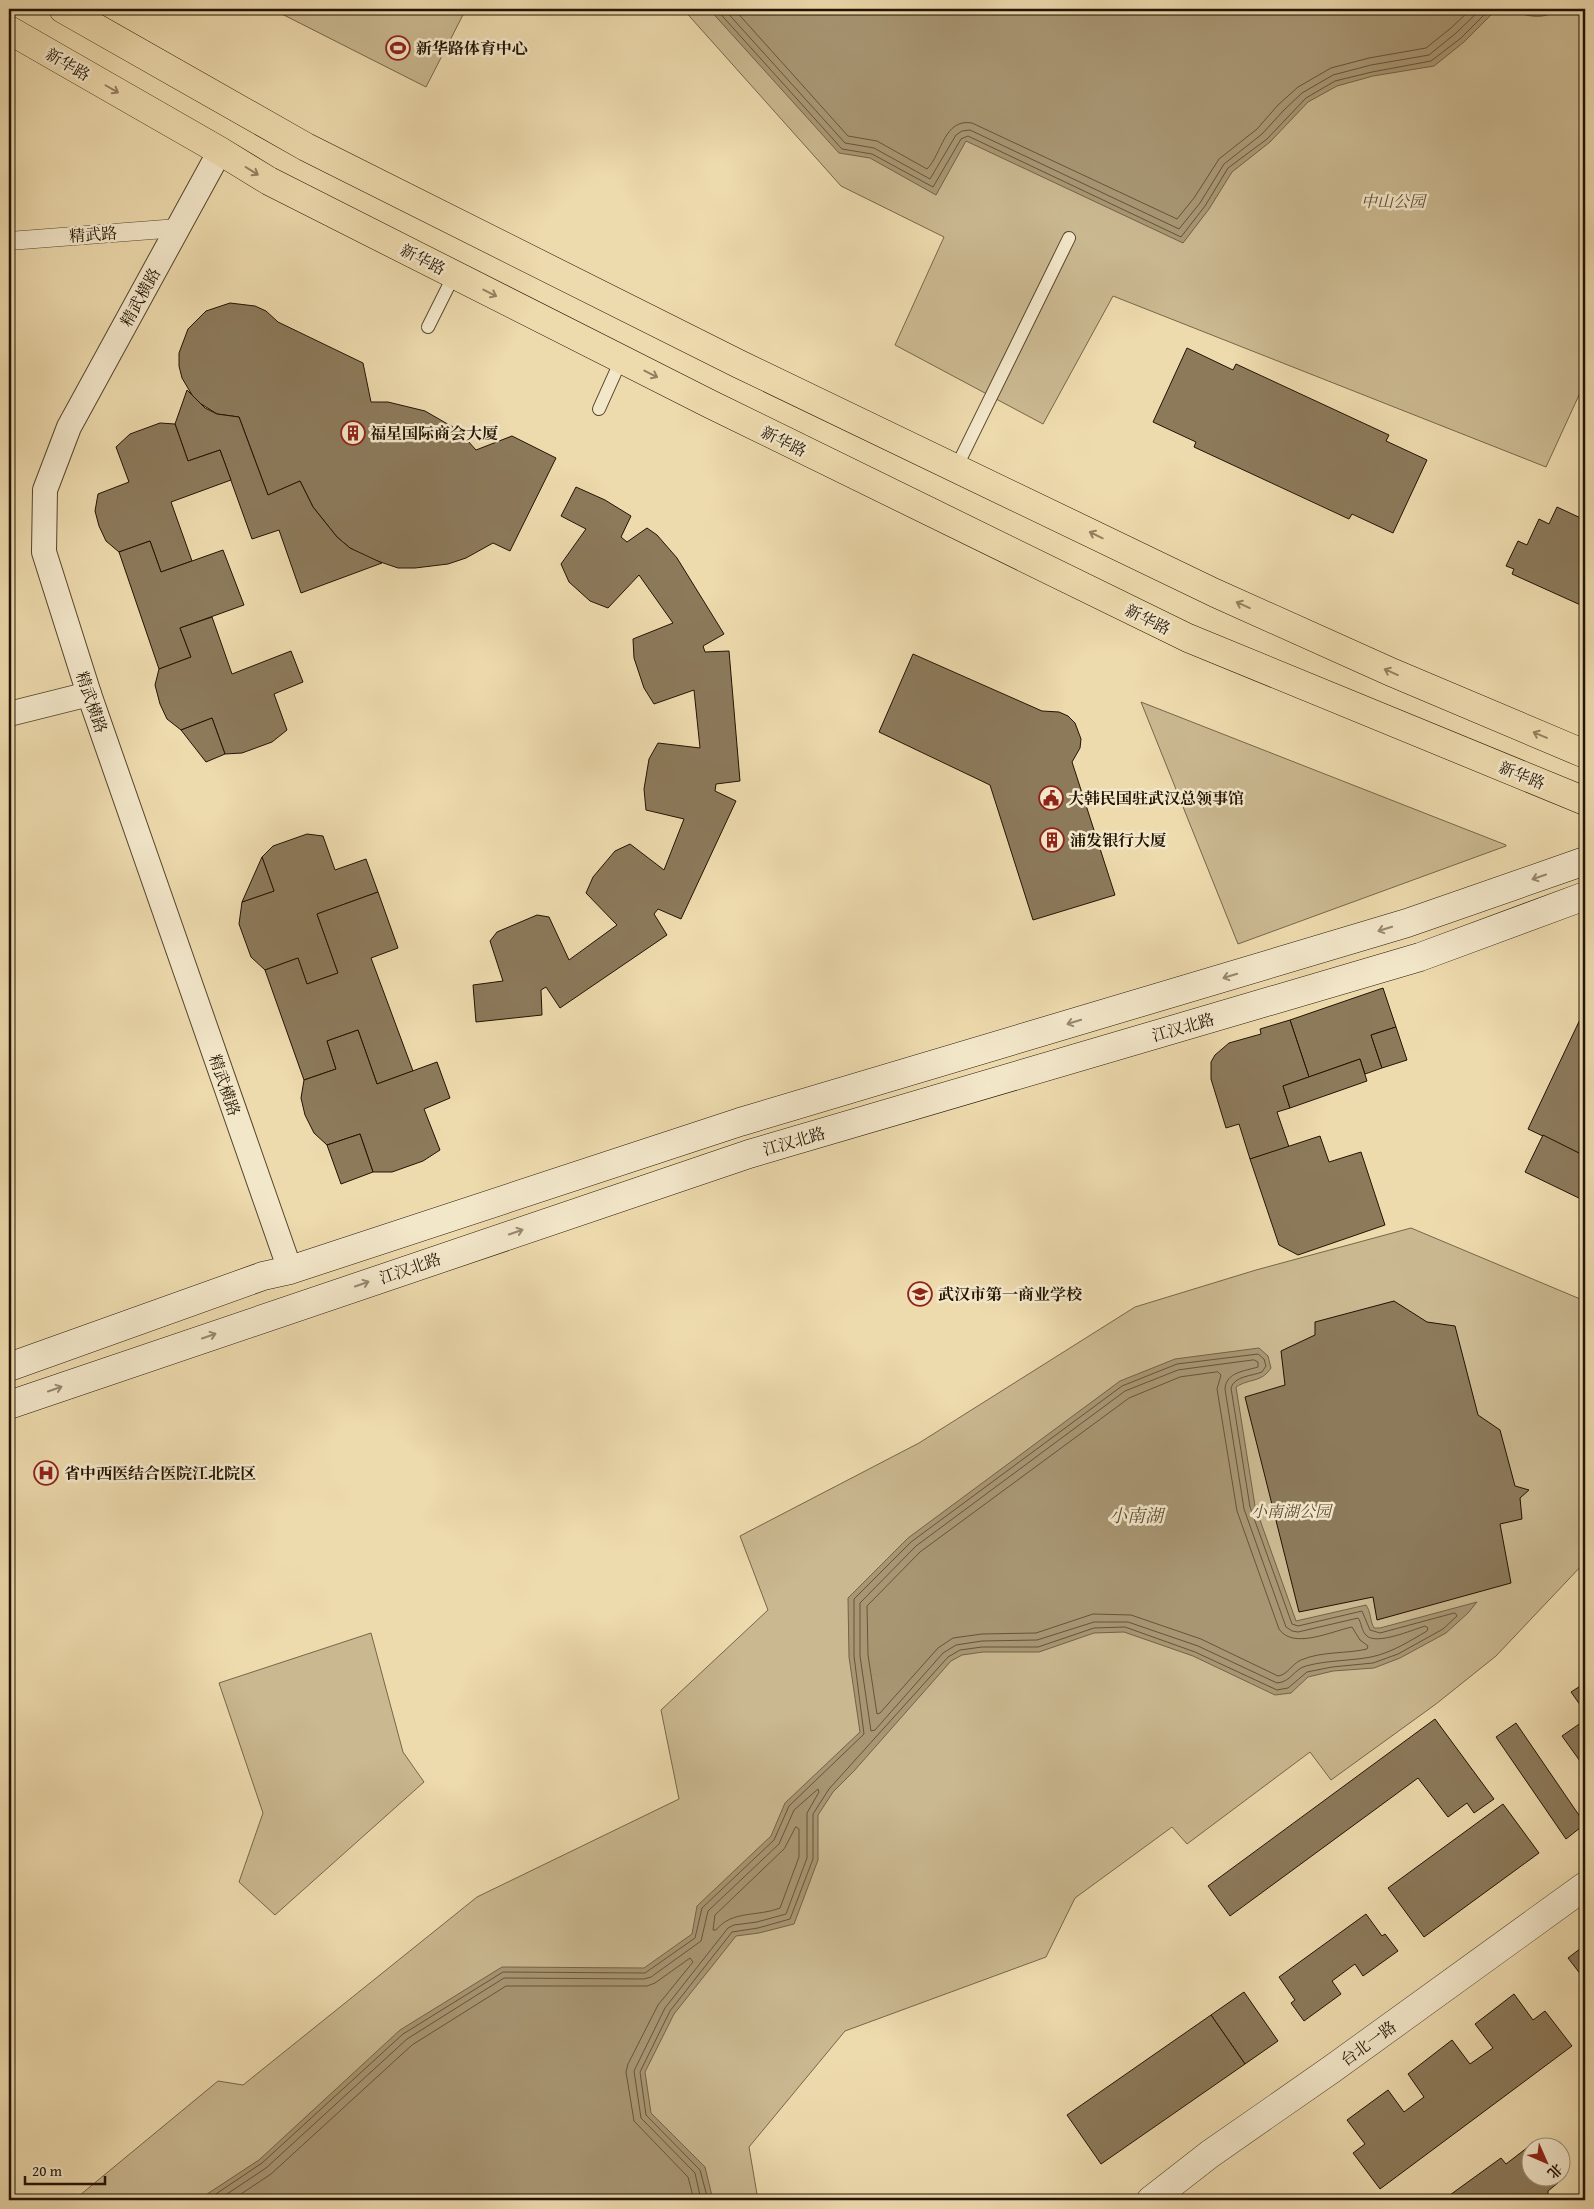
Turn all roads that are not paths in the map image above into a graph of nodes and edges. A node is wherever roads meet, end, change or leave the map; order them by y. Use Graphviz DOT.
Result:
graph roads {
  1 [pos="63,9"];
  2 [pos="9,30"];
  3 [pos="220,151"];
  4 [pos="178,228"];
  5 [pos="1069,238"];
  6 [pos="9,241"];
  7 [pos="454,275"];
  8 [pos="428,327"];
  9 [pos="622,360"];
  10 [pos="599,408"];
  11 [pos="956,468"];
  12 [pos="89,694"];
  13 [pos="9,714"];
  14 [pos="1585,754"];
  15 [pos="1585,800"];
  16 [pos="1585,861"];
  17 [pos="1585,896"];
  18 [pos="290,1270"];
  19 [pos="9,1367"];
  20 [pos="9,1404"];
  21 [pos="1585,1886"];
  22 [pos="1151,2200"];
  1 -- 11 [label="main road"];
  2 -- 3 [label="main road, 新华路, one-way"];
  3 -- 4 [label="street, 精武横路"];
  3 -- 7 [label="main road, 新华路, one-way"];
  4 -- 6 [label="street, 精武路"];
  4 -- 12 [label="street, 精武横路"];
  5 -- 11 [label="lane"];
  7 -- 8 [label="lane"];
  7 -- 9 [label="main road, 新华路, one-way"];
  9 -- 10 [label="lane"];
  9 -- 15 [label="main road, 新华路, one-way"];
  14 -- 11 [label="main road, one-way"];
  12 -- 13 [label="street"];
  12 -- 18 [label="street, 精武横路"];
  16 -- 18 [label="main road, 江汉北路, one-way"];
  20 -- 17 [label="main road, 江汉北路, one-way"];
  18 -- 19 [label="main road, 江汉北路"];
  21 -- 22 [label="main road, 台北一路"];
}
